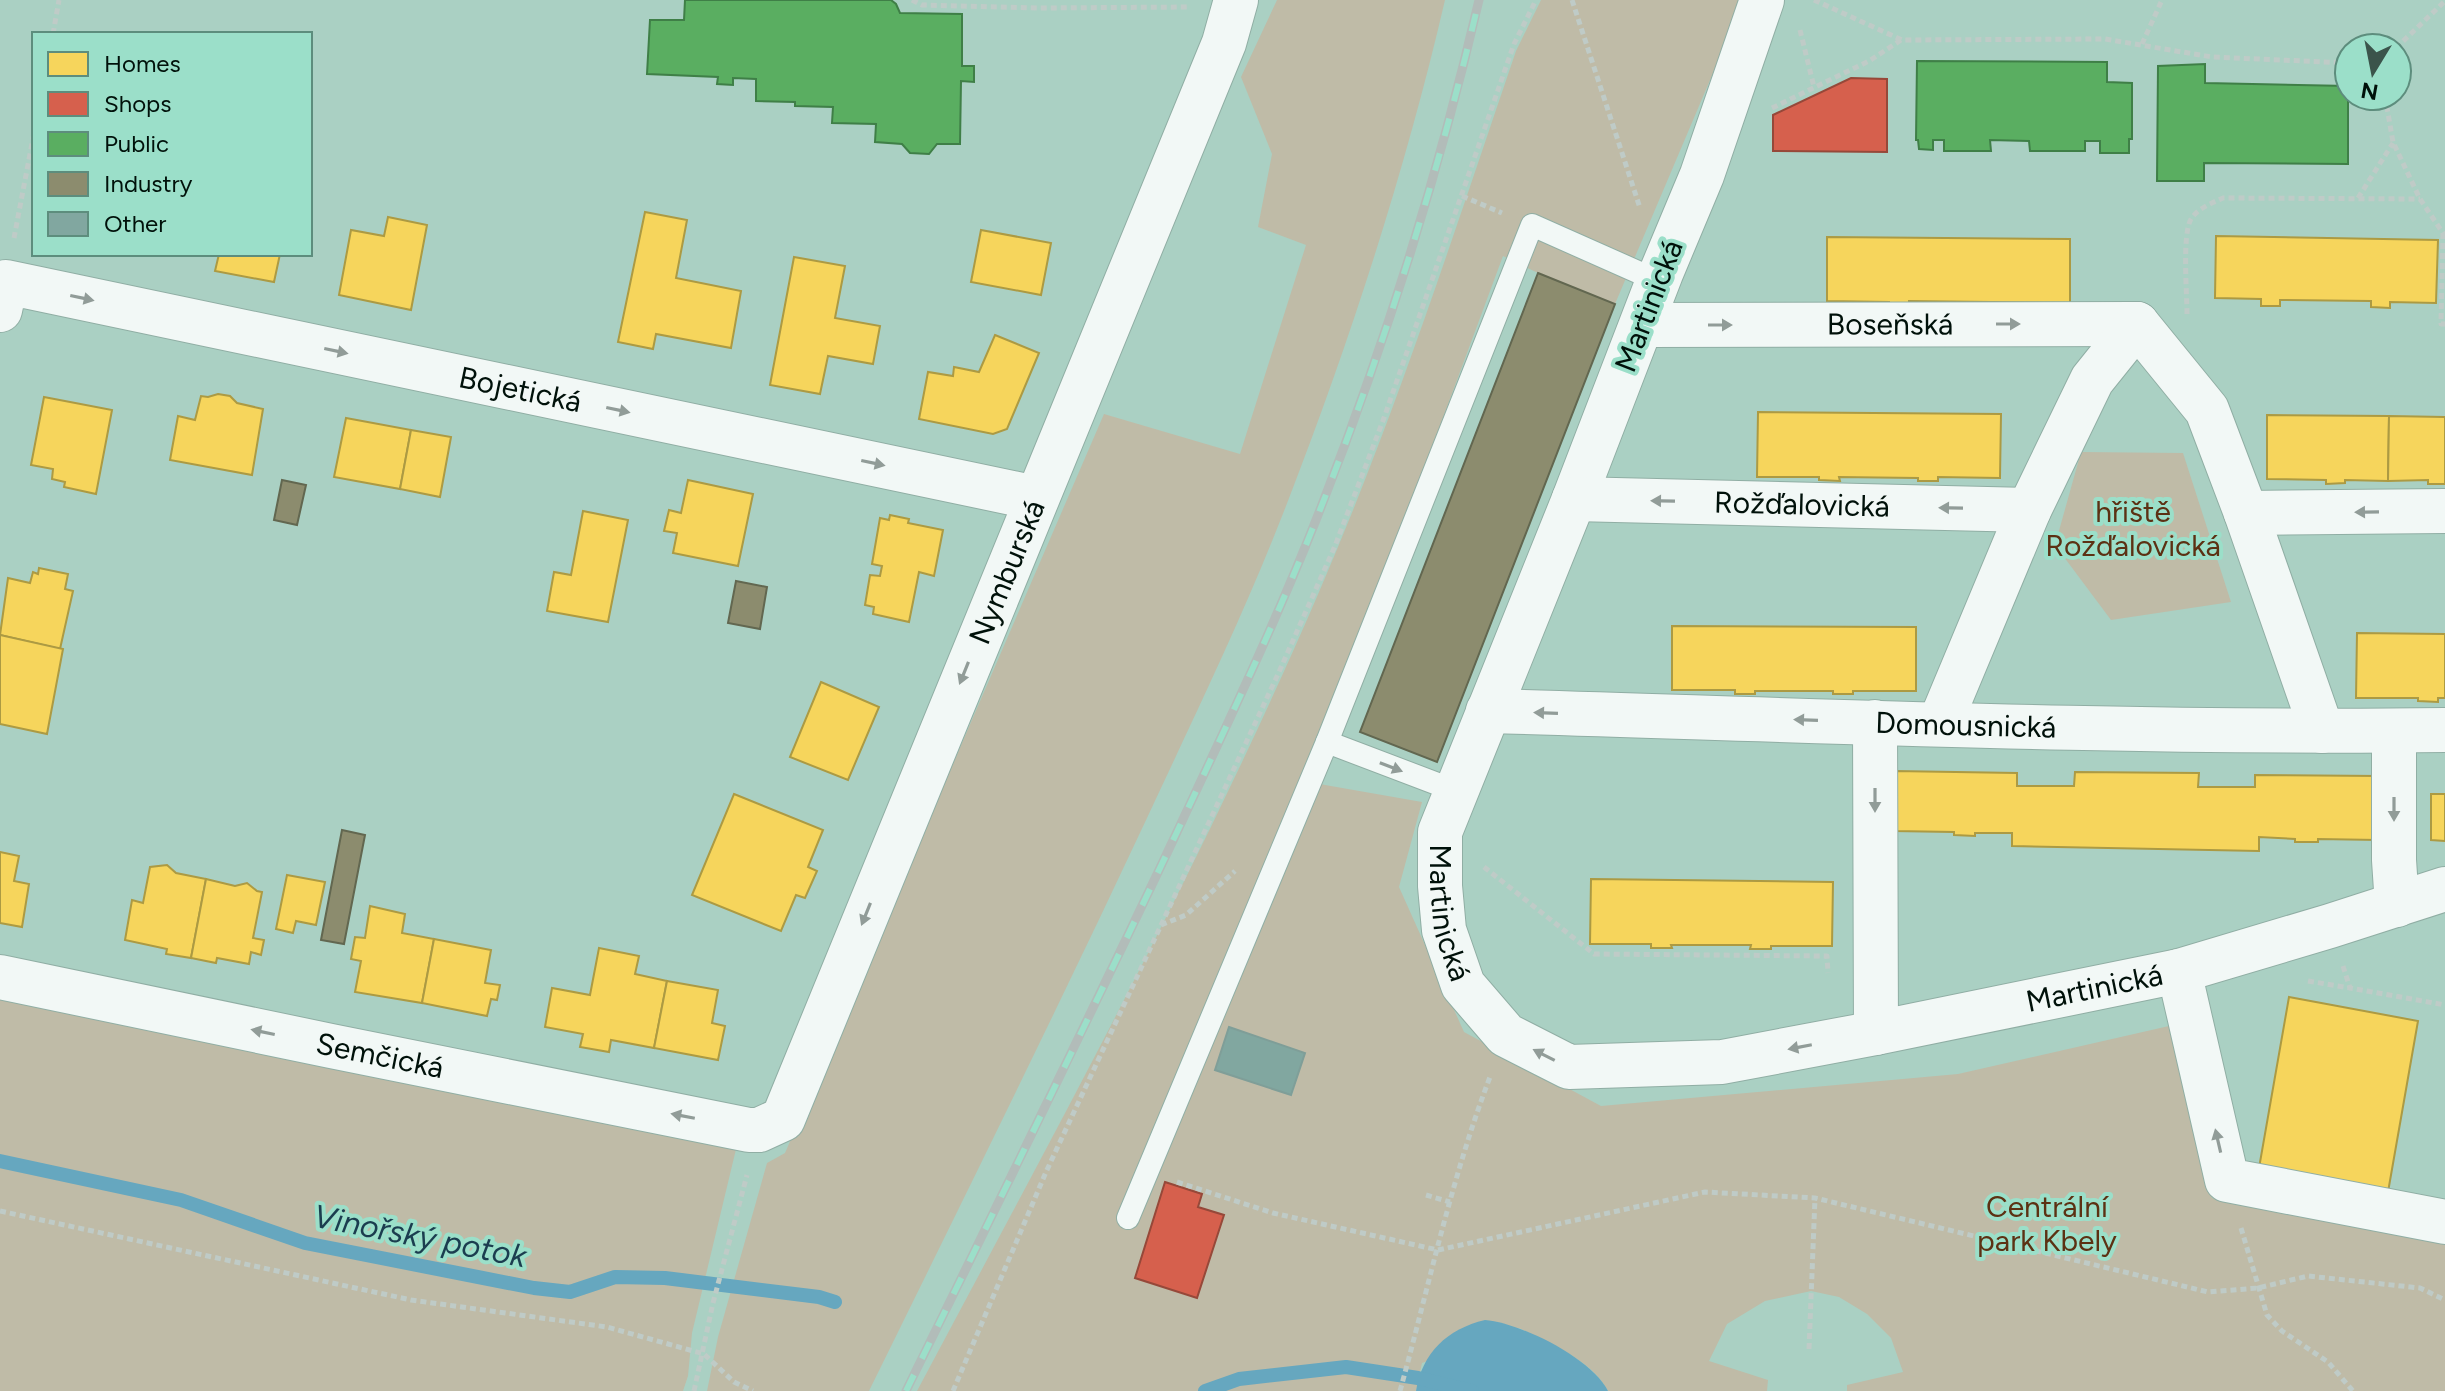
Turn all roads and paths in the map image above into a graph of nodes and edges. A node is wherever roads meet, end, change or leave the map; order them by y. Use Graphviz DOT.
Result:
graph roads {
  1 [pos="59,0"];
  2 [pos="912,0"];
  3 [pos="1536,0"];
  4 [pos="1572,0"];
  5 [pos="1762,0"];
  6 [pos="1814,0"];
  7 [pos="2162,0"];
  8 [pos="2445,1"];
  9 [pos="1127,3"];
  10 [pos="1220,4"];
  11 [pos="1800,29"];
  12 [pos="53,32"];
  13 [pos="2413,32"];
  14 [pos="1902,40"];
  15 [pos="2142,44"];
  16 [pos="2333,62"];
  17 [pos="1814,87"];
  18 [pos="2388,112"];
  19 [pos="1716,135"];
  20 [pos="2393,142"];
  21 [pos="32,144"];
  22 [pos="1462,196"];
  23 [pos="2358,198"];
  24 [pos="2420,199"];
  25 [pos="1489,207"];
  26 [pos="2444,234"];
  27 [pos="1659,277"];
  28 [pos="3,296"];
  29 [pos="2137,324"];
  30 [pos="2187,324"];
  31 [pos="2445,324"];
  32 [pos="1642,325"];
  33 [pos="1036,498"];
  34 [pos="1574,499"];
  35 [pos="2029,510"];
  36 [pos="2445,511"];
  37 [pos="2246,513"];
  38 [pos="1488,711"];
  39 [pos="1875,722"];
  40 [pos="1940,723"];
  41 [pos="2445,730"];
  42 [pos="2322,731"];
  43 [pos="2394,731"];
  44 [pos="1327,742"];
  45 [pos="1456,791"];
  46 [pos="1440,832"];
  47 [pos="2445,889"];
  48 [pos="2397,905"];
  49 [pos="2330,926"];
  50 [pos="2179,971"];
  51 [pos="0,977"];
  52 [pos="1828,982"];
  53 [pos="2445,1005"];
  54 [pos="1876,1033"];
  55 [pos="1506,1035"];
  56 [pos="759,1130"];
  57 [pos="1146,1172"];
  58 [pos="2246,1183"];
  59 [pos="1426,1195"];
  60 [pos="1815,1198"];
  61 [pos="1450,1202"];
  62 [pos="0,1211"];
  63 [pos="1128,1218"];
  64 [pos="2445,1222"];
  65 [pos="1438,1250"];
  66 [pos="2258,1288"];
  67 [pos="2445,1300"];
  68 [pos="1809,1349"];
  69 [pos="704,1354"];
  70 [pos="694,1391"];
  71 [pos="753,1391"];
  72 [pos="953,1391"];
  73 [pos="1400,1391"];
  74 [pos="2353,1391"];
  1 -- 12 [label="path"];
  2 -- 9 [label="path"];
  3 -- 22 [label="path"];
  4 -- 27 [label="path"];
  5 -- 19 [label="street, Martinická"];
  6 -- 14 [label="path"];
  7 -- 15 [label="path"];
  8 -- 13 [label="path"];
  9 -- 10 [label="path"];
  10 -- 33 [label="street, Nymburská"];
  11 -- 17 [label="path"];
  14 -- 15 [label="path"];
  14 -- 17 [label="path"];
  15 -- 16 [label="path"];
  17 -- 19 [label="path"];
  18 -- 20 [label="path"];
  19 -- 27 [label="street, Martinická"];
  20 -- 23 [label="path"];
  20 -- 24 [label="path"];
  21 -- 28 [label="path"];
  22 -- 25 [label="path"];
  22 -- 72 [label="path"];
  23 -- 24 [label="path"];
  23 -- 30 [label="path"];
  24 -- 26 [label="path"];
  26 -- 31 [label="path"];
  27 -- 32 [label="street, Martinická"];
  27 -- 44 [label="lane"];
  28 -- 33 [label="street, Bojetická, one-way"];
  32 -- 29 [label="street, Boseňská, one-way"];
  29 -- 35 [label="street"];
  29 -- 37 [label="street"];
  32 -- 34 [label="street, Martinická"];
  33 -- 56 [label="street, Nymburská, one-way"];
  35 -- 34 [label="street, Rožďalovická, one-way"];
  34 -- 38 [label="street, Martinická"];
  35 -- 40 [label="street"];
  36 -- 37 [label="street, one-way"];
  37 -- 42 [label="street"];
  39 -- 38 [label="street, Domousnická, one-way"];
  38 -- 45 [label="street, Martinická"];
  39 -- 40 [label="street, Domousnická"];
  39 -- 54 [label="street, one-way"];
  40 -- 42 [label="street, Domousnická"];
  41 -- 43 [label="street, Domousnická"];
  42 -- 43 [label="street, Domousnická"];
  43 -- 48 [label="street, one-way"];
  44 -- 45 [label="lane, one-way"];
  44 -- 57 [label="lane"];
  45 -- 46 [label="street, Martinická"];
  46 -- 52 [label="path"];
  46 -- 55 [label="street, Martinická"];
  47 -- 48 [label="street, Martinická"];
  48 -- 49 [label="street, Martinická"];
  49 -- 50 [label="street, Martinická"];
  49 -- 53 [label="path"];
  50 -- 54 [label="street, Martinická"];
  58 -- 50 [label="street, Martinická, one-way"];
  56 -- 51 [label="street, Semčická, one-way"];
  54 -- 55 [label="street, Martinická, one-way"];
  55 -- 61 [label="path"];
  56 -- 69 [label="path"];
  57 -- 63 [label="lane"];
  57 -- 65 [label="path"];
  58 -- 64 [label="street"];
  58 -- 66 [label="path"];
  59 -- 61 [label="path"];
  60 -- 65 [label="path"];
  60 -- 66 [label="path"];
  60 -- 68 [label="path"];
  61 -- 65 [label="path"];
  62 -- 69 [label="path"];
  65 -- 73 [label="path"];
  66 -- 67 [label="path"];
  66 -- 74 [label="path"];
  69 -- 70 [label="path"];
  69 -- 71 [label="path"];
}
